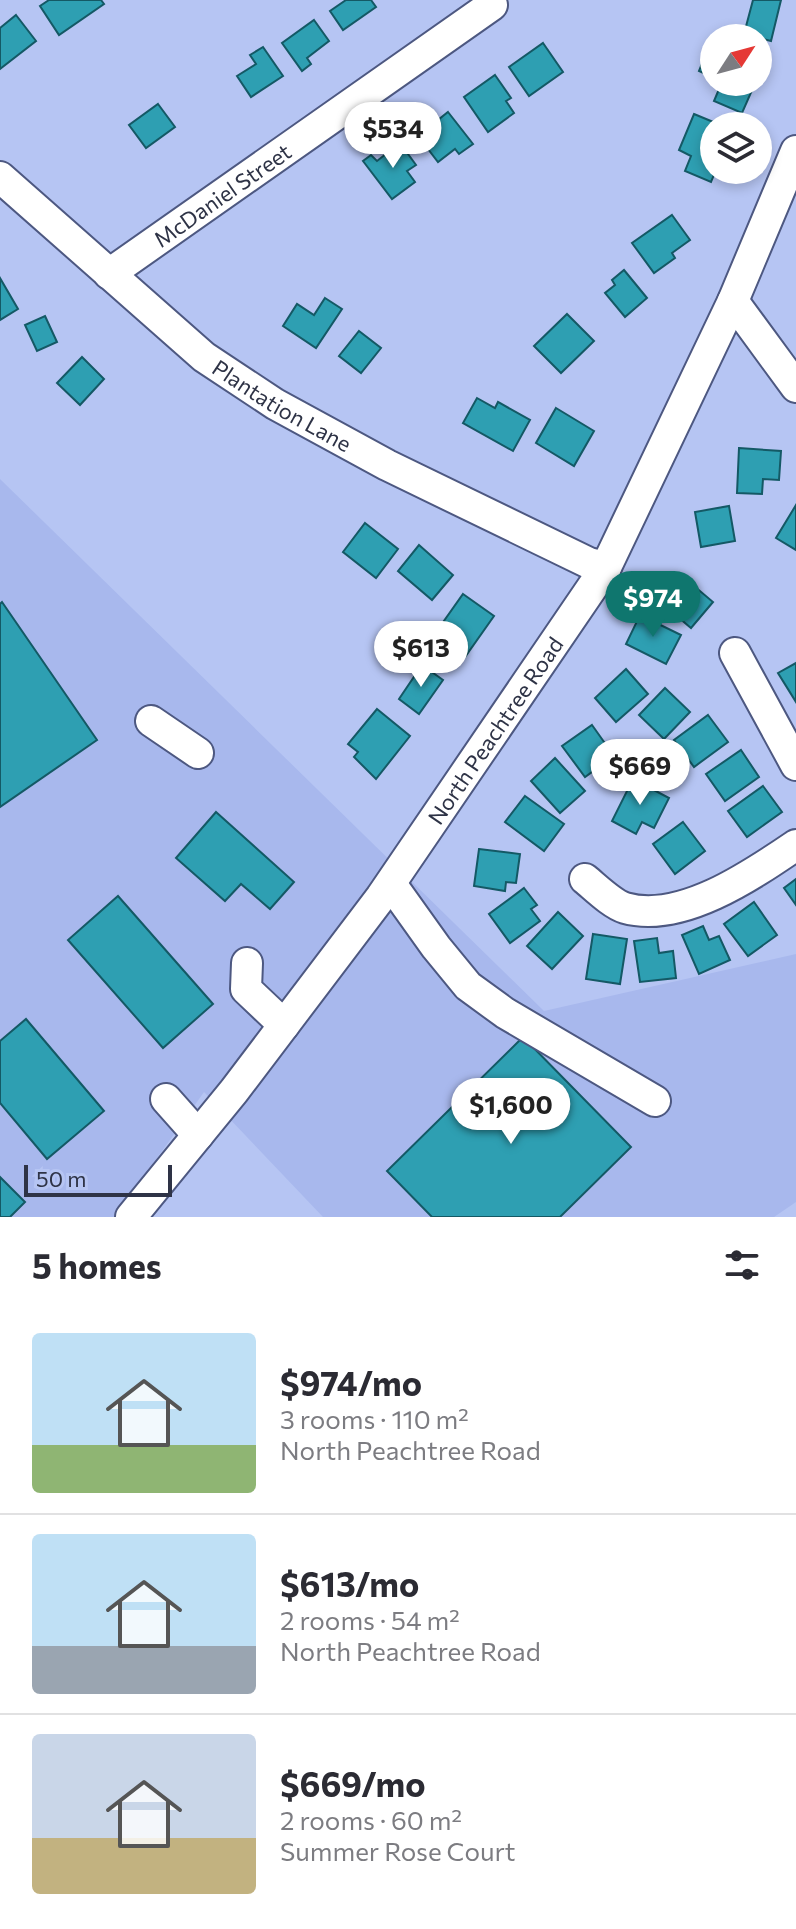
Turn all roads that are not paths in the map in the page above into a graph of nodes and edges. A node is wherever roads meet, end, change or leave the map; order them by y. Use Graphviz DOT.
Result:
graph roads {
  1 [pos="492,5"];
  2 [pos="796,151"];
  3 [pos="0,177"];
  4 [pos="109,274"];
  5 [pos="733,301"];
  6 [pos="796,387"];
  7 [pos="606,567"];
  8 [pos="735,653"];
  9 [pos="151,721"];
  10 [pos="198,753"];
  11 [pos="796,765"];
  12 [pos="796,845"];
  13 [pos="585,879"];
  14 [pos="391,884"];
  15 [pos="253,972"];
  16 [pos="284,1025"];
  17 [pos="166,1099"];
  18 [pos="655,1101"];
  19 [pos="198,1135"];
  20 [pos="131,1217"];
  1 -- 4 [label="street, McDaniel Street"];
  2 -- 5 [label="street, North Peachtree Road"];
  3 -- 4 [label="street, Plantation Lane"];
  4 -- 7 [label="street, Plantation Lane"];
  5 -- 6 [label="street"];
  5 -- 7 [label="street, North Peachtree Road"];
  7 -- 14 [label="street, North Peachtree Road"];
  8 -- 11 [label="street"];
  9 -- 10 [label="street"];
  12 -- 13 [label="street"];
  14 -- 16 [label="street, North Peachtree Road"];
  14 -- 18 [label="street"];
  15 -- 16 [label="street"];
  16 -- 19 [label="street, North Peachtree Road"];
  17 -- 19 [label="street"];
  19 -- 20 [label="street, North Peachtree Road"];
}
